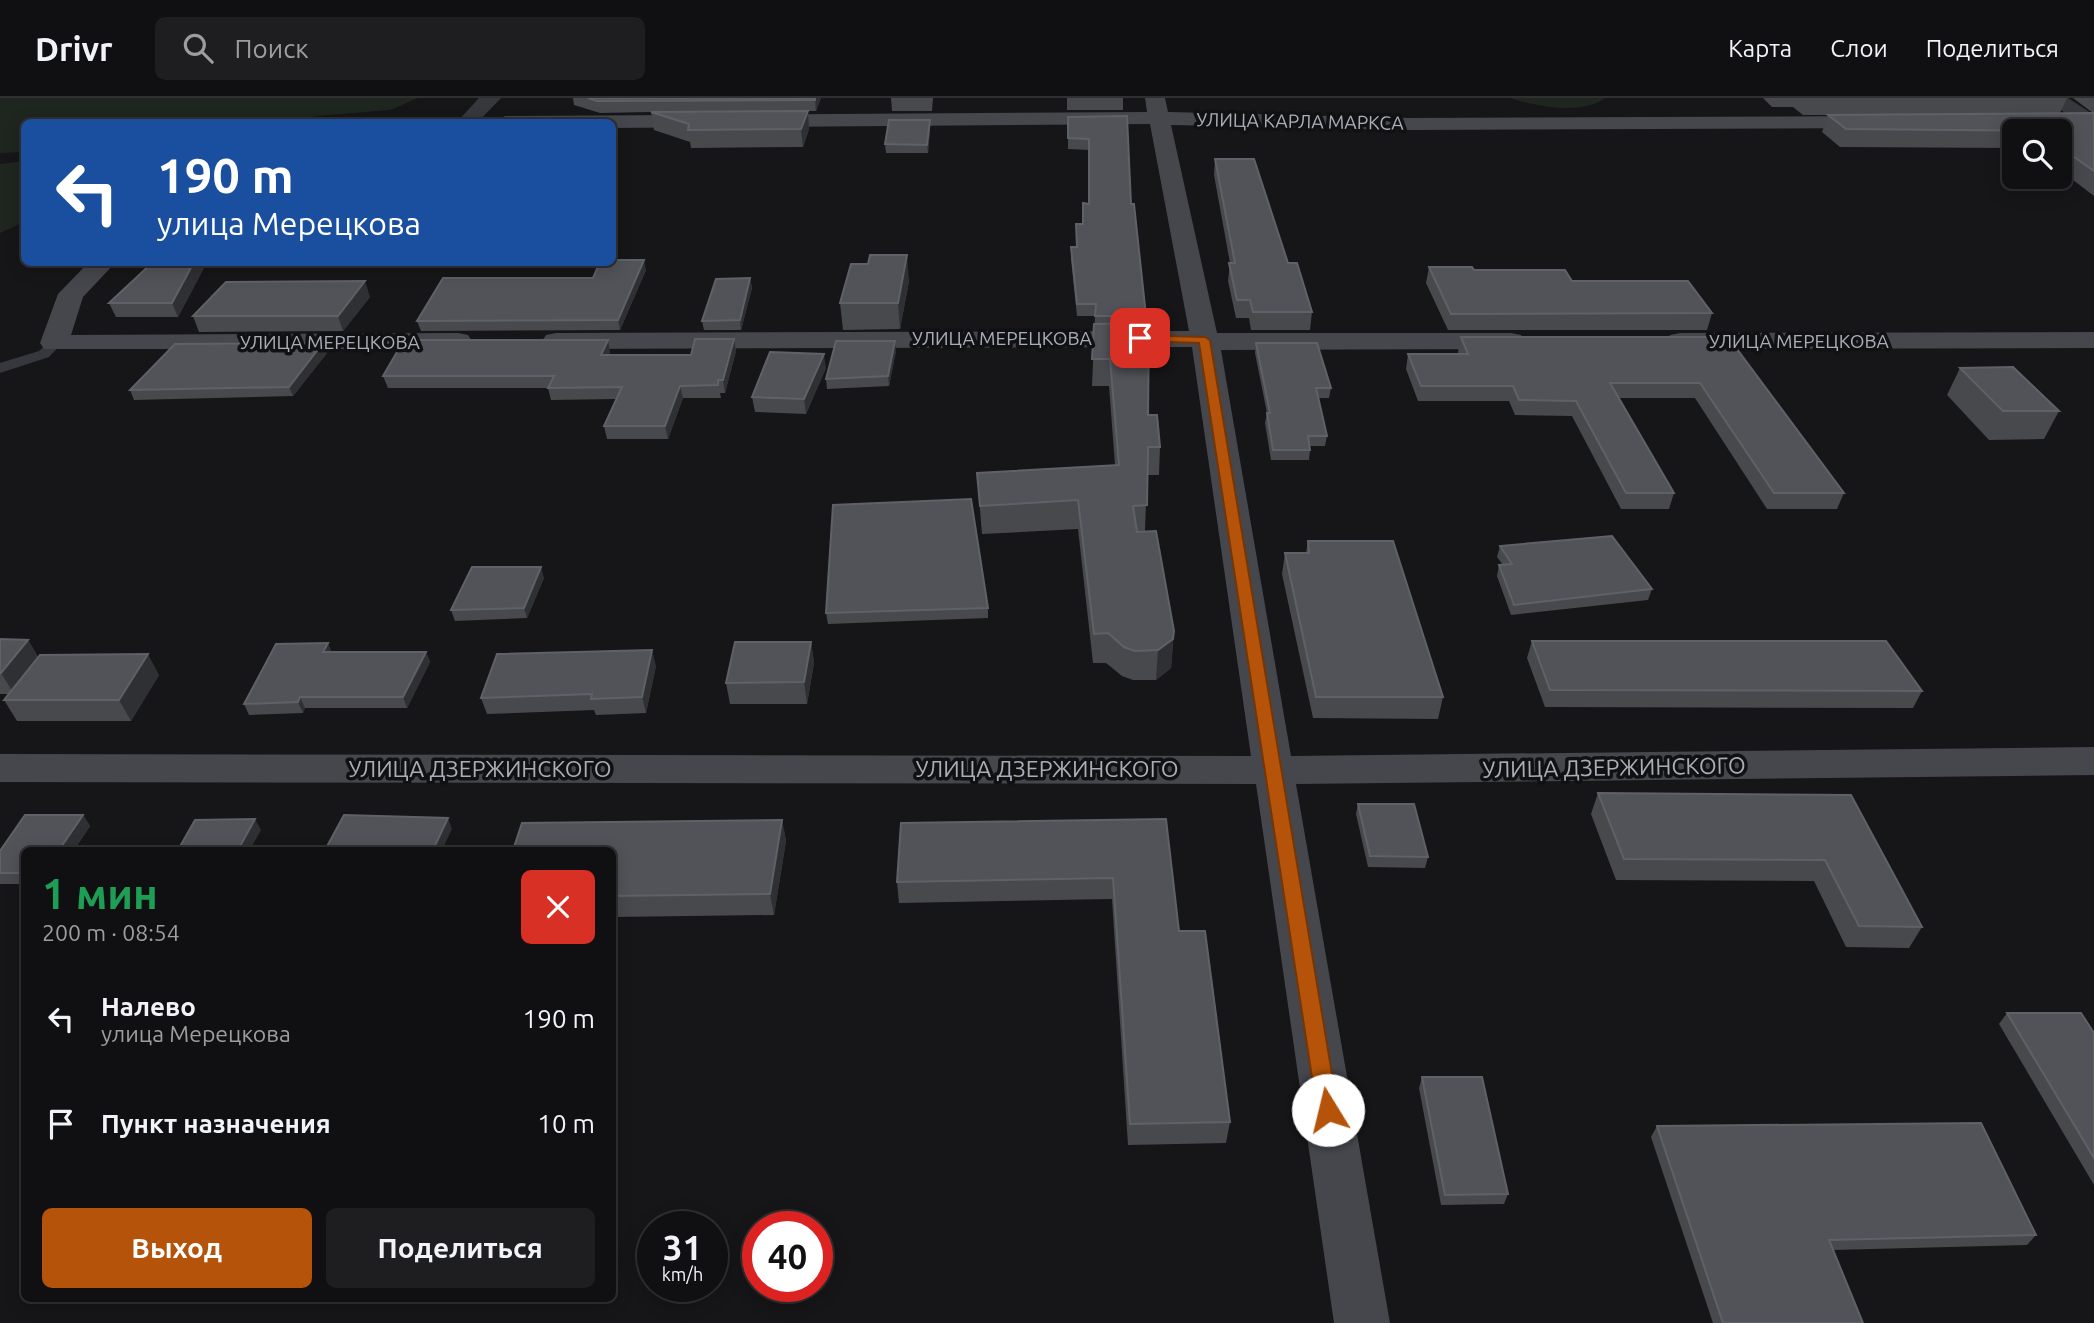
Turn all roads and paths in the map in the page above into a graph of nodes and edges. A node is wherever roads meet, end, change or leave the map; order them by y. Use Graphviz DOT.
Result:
graph roads {
  1 [pos="491,98"];
  2 [pos="2054,98"];
  3 [pos="1158,108"];
  4 [pos="470,119"];
  5 [pos="616,120"];
  6 [pos="2072,121"];
  7 [pos="1894,122"];
  8 [pos="2092,122"];
  9 [pos="100,266"];
  10 [pos="1205,340"];
  11 [pos="2094,340"];
  12 [pos="485,341"];
  13 [pos="527,341"];
  14 [pos="1535,341"];
  15 [pos="1647,341"];
  16 [pos="54,343"];
  17 [pos="0,368"];
  18 [pos="2094,761"];
  19 [pos="0,768"];
  20 [pos="1273,768"];
  21 [pos="1362,1323"];
  1 -- 4 [label="street"];
  2 -- 8 [label="street"];
  3 -- 5 [label="street, УЛИЦА КАРЛА МАРКСА"];
  3 -- 7 [label="street, УЛИЦА КАРЛА МАРКСА"];
  3 -- 10 [label="street"];
  6 -- 8 [label="street"];
  9 -- 16 [label="street"];
  10 -- 13 [label="street, УЛИЦА МЕРЕЦКОВА"];
  10 -- 14 [label="street, УЛИЦА МЕРЕЦКОВА"];
  10 -- 20 [label="street"];
  11 -- 15 [label="street, УЛИЦА МЕРЕЦКОВА"];
  12 -- 16 [label="street, УЛИЦА МЕРЕЦКОВА"];
  16 -- 17 [label="lane"];
  18 -- 20 [label="street, УЛИЦА ДЗЕРЖИНСКОГО"];
  19 -- 20 [label="street, УЛИЦА ДЗЕРЖИНСКОГО"];
  20 -- 21 [label="street"];
}
